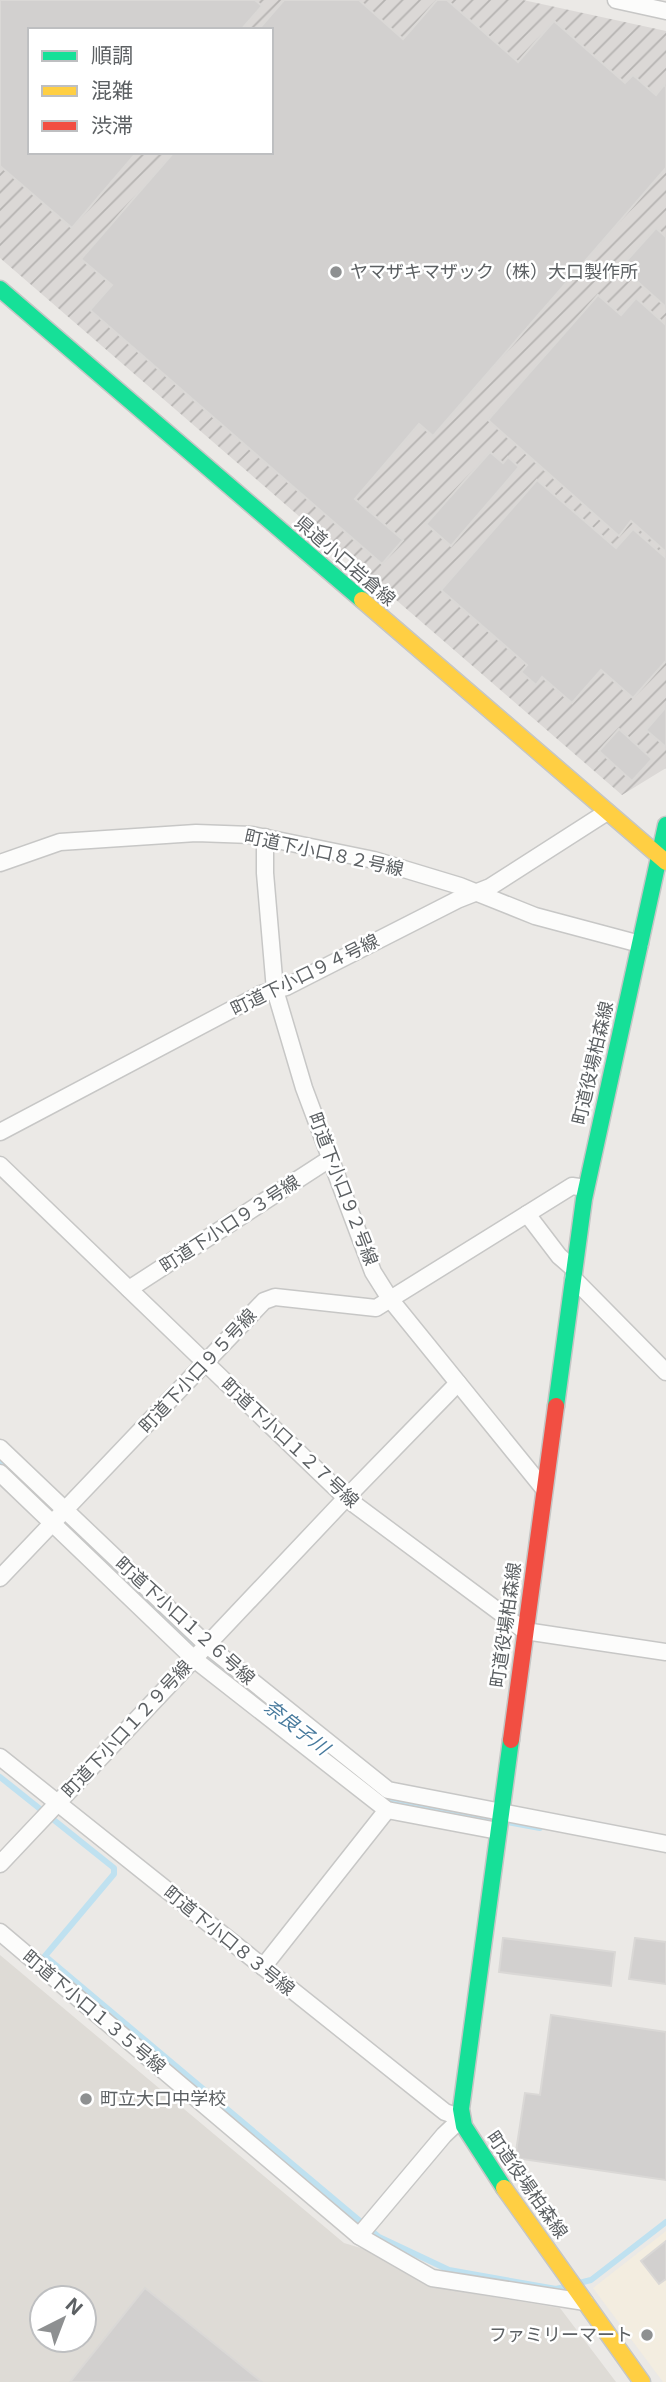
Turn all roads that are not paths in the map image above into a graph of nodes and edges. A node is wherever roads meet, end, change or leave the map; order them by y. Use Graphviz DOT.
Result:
graph roads {
  1 [pos="617,0"];
  2 [pos="666,11"];
  3 [pos="0,289"];
  4 [pos="607,812"];
  5 [pos="666,825"];
  6 [pos="265,837"];
  7 [pos="1,859"];
  8 [pos="663,859"];
  9 [pos="476,892"];
  10 [pos="640,944"];
  11 [pos="275,990"];
  12 [pos="0,1132"];
  13 [pos="331,1158"];
  14 [pos="0,1165"];
  15 [pos="586,1188"];
  16 [pos="527,1214"];
  17 [pos="573,1273"];
  18 [pos="129,1289"];
  19 [pos="390,1299"];
  20 [pos="205,1363"];
  21 [pos="666,1373"];
  22 [pos="458,1383"];
  23 [pos="0,1448"];
  24 [pos="0,1473"];
  25 [pos="544,1489"];
  26 [pos="346,1498"];
  27 [pos="65,1511"];
  28 [pos="52,1524"];
  29 [pos="0,1578"];
  30 [pos="525,1631"];
  31 [pos="207,1645"];
  32 [pos="666,1652"];
  33 [pos="194,1659"];
  34 [pos="0,1757"];
  35 [pos="58,1803"];
  36 [pos="387,1810"];
  37 [pos="500,1813"];
  38 [pos="498,1831"];
  39 [pos="666,1844"];
  40 [pos="0,1864"];
  41 [pos="0,1932"];
  42 [pos="263,1967"];
  43 [pos="462,2118"];
  44 [pos="359,2236"];
  45 [pos="585,2302"];
  46 [pos="642,2382"];
  1 -- 2 [label="street"];
  3 -- 4 [label="street, 県道小口岩倉線"];
  4 -- 8 [label="street, 県道小口岩倉線"];
  4 -- 9 [label="street, 町道下小口９４号線"];
  5 -- 8 [label="street, 町道役場柏森線"];
  6 -- 7 [label="street, 町道下小口８２号線"];
  6 -- 9 [label="street, 町道下小口８２号線"];
  6 -- 11 [label="street, 町道下小口９２号線"];
  8 -- 10 [label="street, 町道役場柏森線"];
  9 -- 10 [label="street, 町道下小口８２号線"];
  9 -- 11 [label="street, 町道下小口９４号線"];
  10 -- 15 [label="street, 町道役場柏森線"];
  11 -- 12 [label="street, 町道下小口９４号線"];
  11 -- 13 [label="street, 町道下小口９２号線"];
  13 -- 18 [label="street, 町道下小口９３号線"];
  13 -- 19 [label="street, 町道下小口９２号線"];
  14 -- 18 [label="street, 町道下小口１２７号線"];
  15 -- 16 [label="street, 町道下小口９５号線"];
  15 -- 17 [label="street, 町道役場柏森線"];
  16 -- 17 [label="street"];
  16 -- 19 [label="street, 町道下小口９５号線"];
  17 -- 21 [label="street"];
  17 -- 25 [label="street, 町道役場柏森線"];
  18 -- 20 [label="street, 町道下小口１２７号線"];
  19 -- 20 [label="street, 町道下小口９５号線"];
  19 -- 22 [label="street, 町道下小口９２号線"];
  20 -- 26 [label="street, 町道下小口１２７号線"];
  20 -- 27 [label="street, 町道下小口９５号線"];
  22 -- 25 [label="street, 町道下小口９２号線"];
  22 -- 26 [label="street, 町道下小口１２９号線"];
  23 -- 27 [label="street, 町道下小口１２６号線"];
  24 -- 28 [label="street"];
  25 -- 30 [label="street, 町道役場柏森線"];
  26 -- 30 [label="street, 町道下小口１２７号線"];
  26 -- 31 [label="street, 町道下小口１２９号線"];
  27 -- 28 [label="street, 町道下小口９５号線"];
  27 -- 31 [label="street, 町道下小口１２６号線"];
  28 -- 29 [label="street, 町道下小口９５号線"];
  28 -- 33 [label="street"];
  30 -- 32 [label="street, 町道下小口１２７号線"];
  30 -- 37 [label="street, 町道役場柏森線"];
  31 -- 33 [label="street, 町道下小口１２９号線"];
  31 -- 37 [label="street, 町道下小口１２６号線"];
  33 -- 35 [label="street, 町道下小口１２９号線"];
  33 -- 36 [label="street"];
  34 -- 35 [label="street, 町道下小口８３号線"];
  35 -- 40 [label="street, 町道下小口１２９号線"];
  35 -- 42 [label="street, 町道下小口８３号線"];
  36 -- 38 [label="street"];
  36 -- 42 [label="street"];
  37 -- 38 [label="street, 町道役場柏森線"];
  37 -- 39 [label="street, 町道下小口１２６号線"];
  38 -- 43 [label="street, 町道役場柏森線"];
  41 -- 44 [label="street, 町道下小口１３５号線"];
  42 -- 43 [label="street, 町道下小口８３号線"];
  43 -- 44 [label="street"];
  43 -- 45 [label="street, 町道役場柏森線"];
  44 -- 45 [label="street, 町道下小口１３５号線"];
  45 -- 46 [label="street, 町道役場柏森線"];
}
